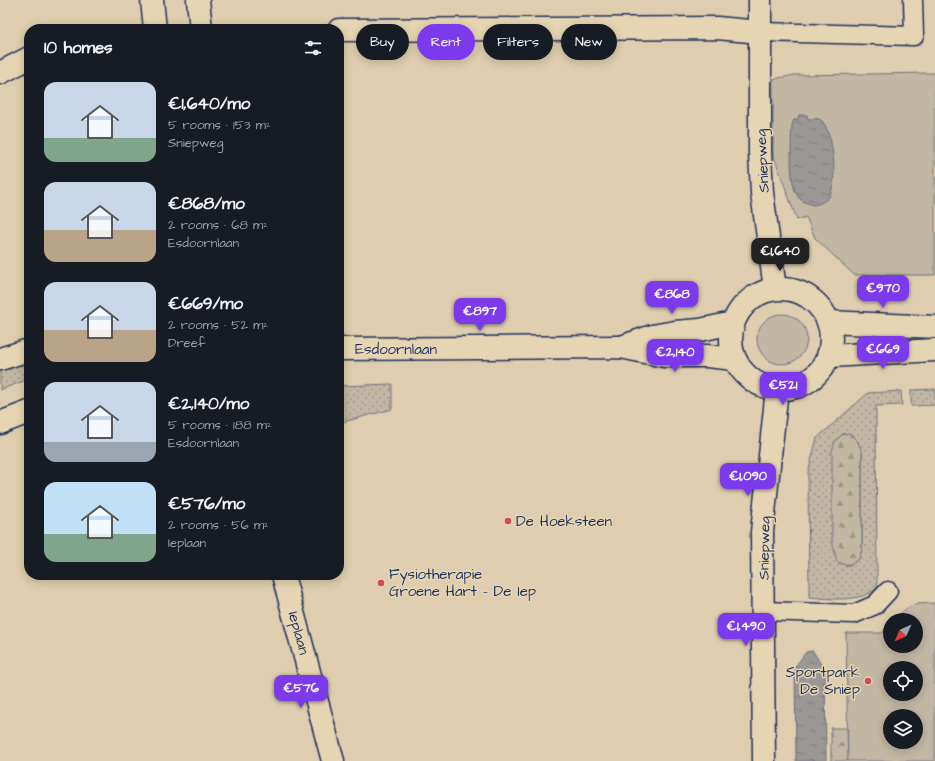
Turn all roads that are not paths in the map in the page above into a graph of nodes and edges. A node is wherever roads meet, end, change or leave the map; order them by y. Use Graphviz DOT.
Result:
graph roads {
  1 [pos="152,0"];
  2 [pos="198,0"];
  3 [pos="760,0"];
  4 [pos="913,0"];
  5 [pos="154,24"];
  6 [pos="200,24"];
  7 [pos="344,30"];
  8 [pos="760,32"];
  9 [pos="24,61"];
  10 [pos="0,73"];
  11 [pos="775,289"];
  12 [pos="829,322"];
  13 [pos="733,323"];
  14 [pos="935,327"];
  15 [pos="621,348"];
  16 [pos="344,349"];
  17 [pos="935,350"];
  18 [pos="24,352"];
  19 [pos="830,356"];
  20 [pos="0,359"];
  21 [pos="735,359"];
  22 [pos="776,390"];
  23 [pos="24,414"];
  24 [pos="0,423"];
  25 [pos="284,580"];
  26 [pos="888,591"];
  27 [pos="763,612"];
  28 [pos="333,761"];
  29 [pos="764,761"];
  1 -- 5 [label="street"];
  2 -- 6 [label="street"];
  3 -- 8 [label="street, Sniepweg"];
  4 -- 8 [label="lane"];
  7 -- 8 [label="street"];
  8 -- 11 [label="street, Sniepweg"];
  9 -- 10 [label="street"];
  11 -- 12 [label="street"];
  11 -- 13 [label="street"];
  12 -- 14 [label="street"];
  12 -- 19 [label="street"];
  13 -- 15 [label="street, Esdoornlaan"];
  13 -- 21 [label="street"];
  15 -- 16 [label="street, Esdoornlaan"];
  15 -- 21 [label="street, Esdoornlaan"];
  17 -- 19 [label="street"];
  18 -- 20 [label="street"];
  19 -- 22 [label="street"];
  21 -- 22 [label="street"];
  22 -- 27 [label="street, Sniepweg"];
  23 -- 24 [label="street"];
  25 -- 28 [label="street, Ieplaan"];
  26 -- 27 [label="lane"];
  27 -- 29 [label="street, Sniepweg"];
}
